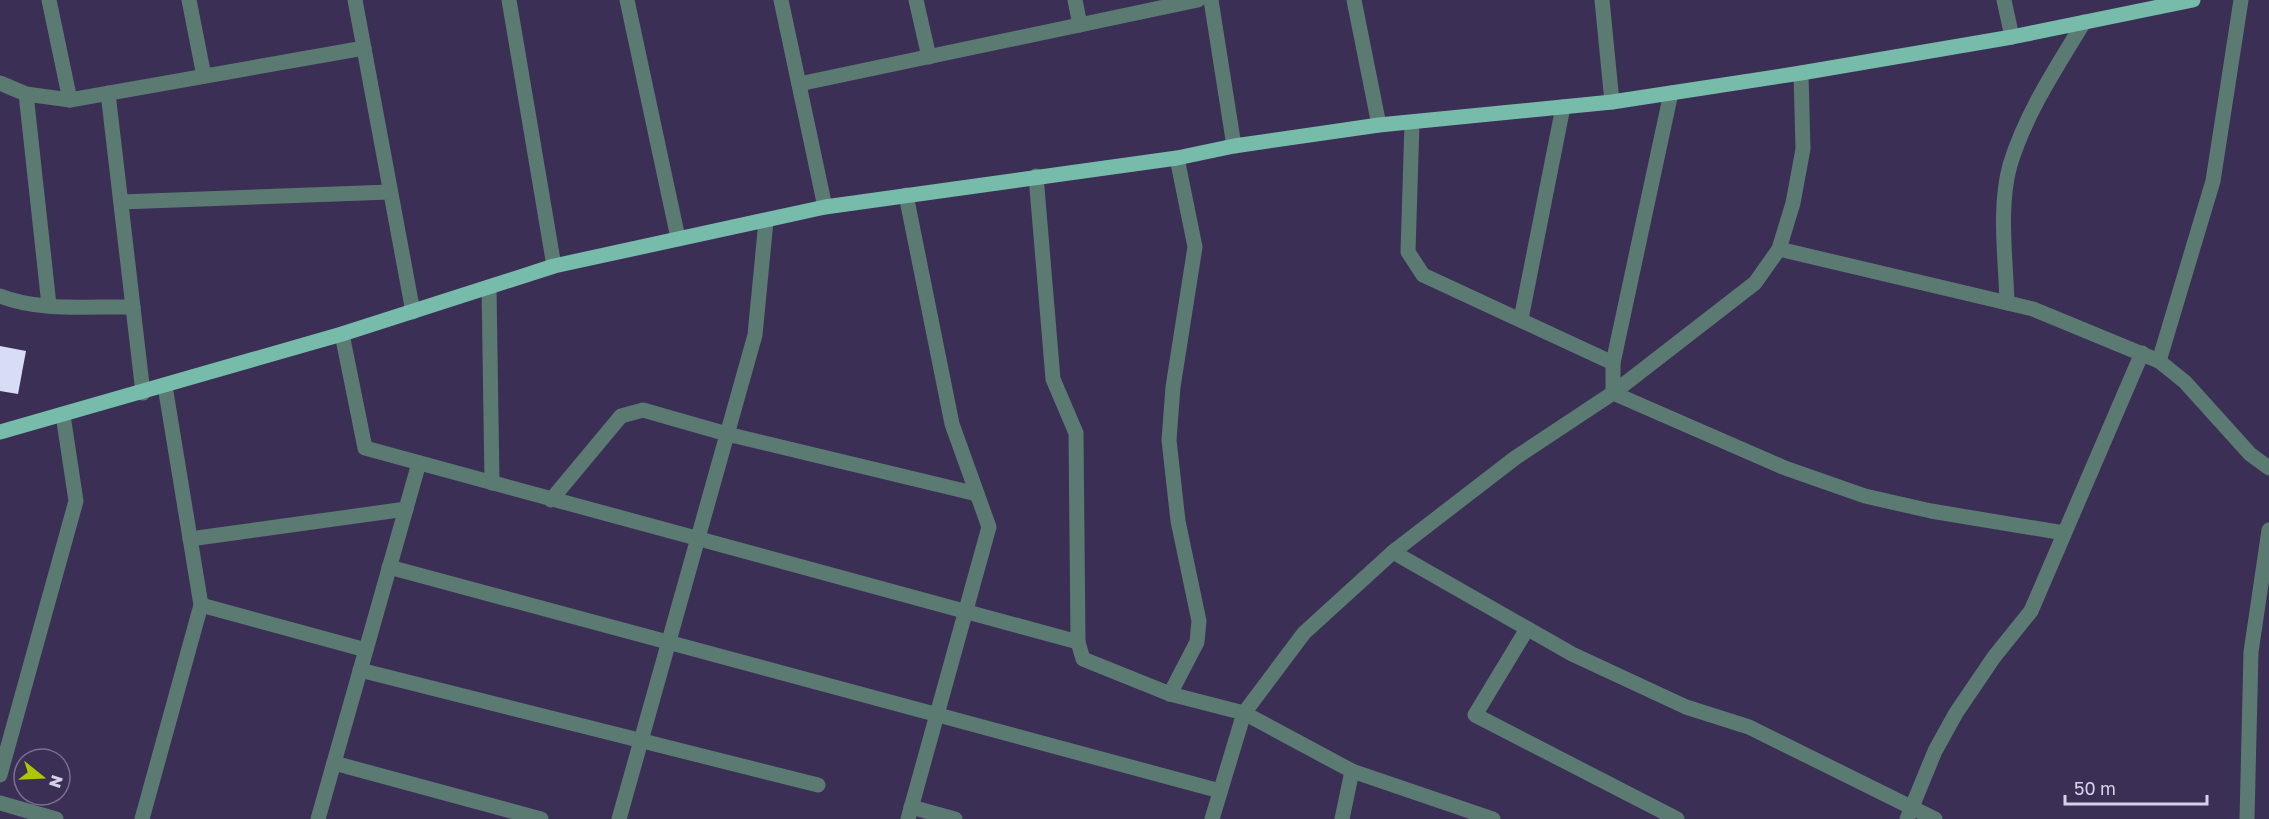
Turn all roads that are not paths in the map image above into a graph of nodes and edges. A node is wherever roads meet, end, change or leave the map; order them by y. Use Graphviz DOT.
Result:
graph roads {
  1 [pos="50,0"];
  2 [pos="189,0"];
  3 [pos="355,0"];
  4 [pos="509,0"];
  5 [pos="627,0"];
  6 [pos="781,0"];
  7 [pos="916,0"];
  8 [pos="1075,0"];
  9 [pos="1198,0"];
  10 [pos="1211,0"];
  11 [pos="1354,0"];
  12 [pos="1602,0"];
  13 [pos="2004,0"];
  14 [pos="2193,0"];
  15 [pos="2241,0"];
  16 [pos="2084,22"];
  17 [pos="1080,25"];
  18 [pos="2012,38"];
  19 [pos="364,48"];
  20 [pos="929,57"];
  21 [pos="1801,73"];
  22 [pos="204,76"];
  23 [pos="0,83"];
  24 [pos="799,84"];
  25 [pos="108,93"];
  26 [pos="1671,93"];
  27 [pos="26,94"];
  28 [pos="70,100"];
  29 [pos="1612,102"];
  30 [pos="1563,107"];
  31 [pos="1412,123"];
  32 [pos="1379,125"];
  33 [pos="1234,146"];
  34 [pos="1177,158"];
  35 [pos="1036,176"];
  36 [pos="390,192"];
  37 [pos="906,195"];
  38 [pos="121,202"];
  39 [pos="825,207"];
  40 [pos="766,221"];
  41 [pos="678,238"];
  42 [pos="1779,249"];
  43 [pos="554,266"];
  44 [pos="489,287"];
  45 [pos="0,296"];
  46 [pos="2007,303"];
  47 [pos="49,305"];
  48 [pos="133,307"];
  49 [pos="413,312"];
  50 [pos="1521,319"];
  51 [pos="342,333"];
  52 [pos="2142,353"];
  53 [pos="2159,361"];
  54 [pos="1613,363"];
  55 [pos="165,386"];
  56 [pos="143,393"];
  57 [pos="1613,393"];
  58 [pos="63,415"];
  59 [pos="0,432"];
  60 [pos="727,434"];
  61 [pos="419,463"];
  62 [pos="2269,468"];
  63 [pos="492,483"];
  64 [pos="977,494"];
  65 [pos="551,500"];
  66 [pos="406,509"];
  67 [pos="2269,530"];
  68 [pos="2064,533"];
  69 [pos="190,539"];
  70 [pos="697,539"];
  71 [pos="1393,552"];
  72 [pos="389,567"];
  73 [pos="201,605"];
  74 [pos="966,613"];
  75 [pos="1527,629"];
  76 [pos="668,642"];
  77 [pos="1078,642"];
  78 [pos="366,650"];
  79 [pos="360,670"];
  80 [pos="1170,694"];
  81 [pos="1244,713"];
  82 [pos="937,715"];
  83 [pos="640,741"];
  84 [pos="334,763"];
  85 [pos="1352,771"];
  86 [pos="0,775"];
  87 [pos="818,785"];
  88 [pos="1220,791"];
  89 [pos="0,803"];
  90 [pos="910,813"];
  91 [pos="1910,814"];
  92 [pos="56,819"];
  93 [pos="142,819"];
  94 [pos="318,819"];
  95 [pos="540,819"];
  96 [pos="618,819"];
  97 [pos="955,819"];
  98 [pos="1212,819"];
  99 [pos="1342,819"];
  100 [pos="1492,819"];
  101 [pos="1677,819"];
  102 [pos="1935,819"];
  103 [pos="2247,819"];
  1 -- 28 [label="street"];
  2 -- 22 [label="street"];
  3 -- 19 [label="street"];
  4 -- 43 [label="street"];
  5 -- 41 [label="street"];
  6 -- 24 [label="street"];
  7 -- 20 [label="street"];
  8 -- 17 [label="street"];
  9 -- 17 [label="street"];
  10 -- 33 [label="street"];
  11 -- 32 [label="street"];
  12 -- 29 [label="street"];
  13 -- 18 [label="street"];
  14 -- 16 [label="main road"];
  15 -- 53 [label="street"];
  16 -- 18 [label="main road"];
  16 -- 46 [label="street"];
  17 -- 20 [label="street"];
  18 -- 21 [label="main road"];
  19 -- 22 [label="street"];
  19 -- 36 [label="street"];
  20 -- 24 [label="street"];
  21 -- 26 [label="main road"];
  21 -- 42 [label="street"];
  22 -- 25 [label="street"];
  23 -- 27 [label="street"];
  24 -- 39 [label="street"];
  25 -- 28 [label="street"];
  25 -- 38 [label="street"];
  26 -- 29 [label="main road"];
  26 -- 54 [label="street"];
  27 -- 28 [label="street"];
  27 -- 47 [label="street"];
  29 -- 30 [label="main road"];
  30 -- 31 [label="main road"];
  30 -- 50 [label="street"];
  31 -- 32 [label="main road"];
  31 -- 50 [label="street"];
  32 -- 33 [label="main road"];
  33 -- 34 [label="main road"];
  34 -- 35 [label="main road"];
  34 -- 80 [label="street"];
  35 -- 37 [label="main road"];
  35 -- 77 [label="street"];
  36 -- 38 [label="street"];
  36 -- 49 [label="street"];
  37 -- 39 [label="main road"];
  37 -- 64 [label="street"];
  38 -- 48 [label="street"];
  39 -- 40 [label="main road"];
  40 -- 41 [label="main road"];
  40 -- 60 [label="street"];
  41 -- 43 [label="main road"];
  42 -- 46 [label="street"];
  42 -- 57 [label="street"];
  43 -- 44 [label="main road"];
  44 -- 49 [label="main road"];
  44 -- 63 [label="street"];
  45 -- 47 [label="street"];
  46 -- 52 [label="street"];
  47 -- 48 [label="street"];
  48 -- 56 [label="street"];
  49 -- 51 [label="main road"];
  50 -- 54 [label="street"];
  51 -- 55 [label="main road"];
  51 -- 61 [label="street"];
  52 -- 53 [label="street"];
  52 -- 68 [label="street"];
  53 -- 62 [label="street"];
  54 -- 57 [label="street"];
  55 -- 56 [label="main road"];
  55 -- 69 [label="street"];
  56 -- 58 [label="main road"];
  57 -- 68 [label="street"];
  57 -- 71 [label="street"];
  58 -- 59 [label="main road"];
  58 -- 86 [label="street"];
  60 -- 64 [label="street"];
  60 -- 65 [label="street"];
  60 -- 70 [label="street"];
  61 -- 63 [label="street"];
  61 -- 66 [label="street"];
  63 -- 65 [label="street"];
  64 -- 74 [label="street"];
  65 -- 70 [label="street"];
  66 -- 69 [label="street"];
  66 -- 72 [label="street"];
  67 -- 103 [label="street"];
  68 -- 91 [label="street"];
  69 -- 73 [label="street"];
  70 -- 74 [label="street"];
  70 -- 76 [label="street"];
  71 -- 75 [label="street"];
  71 -- 81 [label="street"];
  72 -- 76 [label="street"];
  72 -- 78 [label="street"];
  73 -- 78 [label="street"];
  73 -- 93 [label="street"];
  74 -- 77 [label="street"];
  74 -- 82 [label="street"];
  75 -- 91 [label="street"];
  75 -- 101 [label="street"];
  76 -- 82 [label="street"];
  76 -- 83 [label="street"];
  77 -- 80 [label="street"];
  78 -- 79 [label="street"];
  79 -- 83 [label="street"];
  79 -- 84 [label="street"];
  80 -- 81 [label="street"];
  81 -- 85 [label="street"];
  81 -- 88 [label="street"];
  82 -- 88 [label="street"];
  82 -- 90 [label="street"];
  83 -- 87 [label="street"];
  83 -- 96 [label="street"];
  84 -- 94 [label="street"];
  84 -- 95 [label="street"];
  85 -- 99 [label="street"];
  85 -- 100 [label="street"];
  88 -- 98 [label="street"];
  89 -- 92 [label="street"];
  90 -- 97 [label="street"];
  91 -- 102 [label="street"];
}
